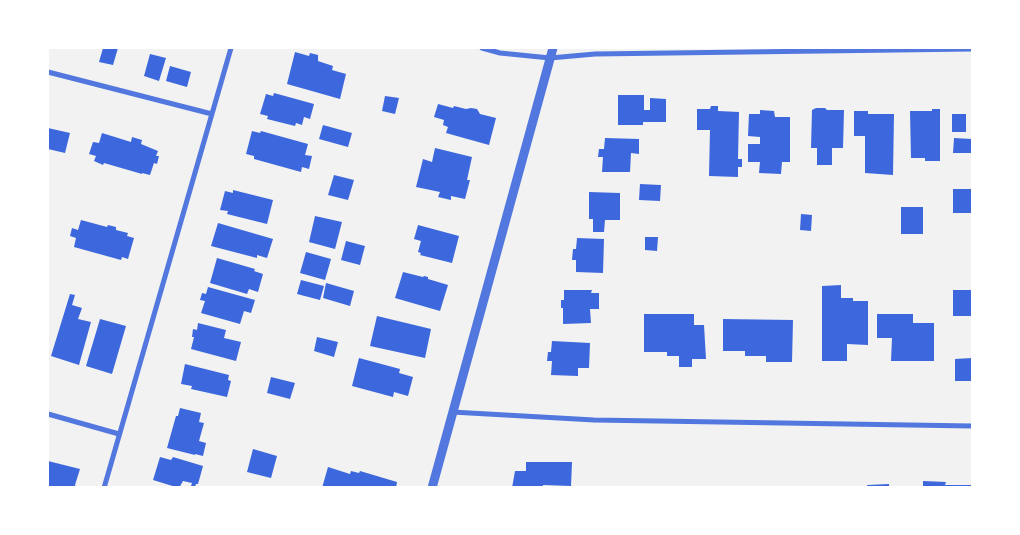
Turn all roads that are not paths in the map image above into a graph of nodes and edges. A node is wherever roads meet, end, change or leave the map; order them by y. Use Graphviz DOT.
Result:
graph roads {
  1 [pos="231,48"];
  2 [pos="482,48"];
  3 [pos="553,48"];
  4 [pos="972,49"];
  5 [pos="550,58"];
  6 [pos="48,72"];
  7 [pos="212,114"];
  8 [pos="452,412"];
  9 [pos="48,414"];
  10 [pos="972,426"];
  11 [pos="119,434"];
  12 [pos="104,488"];
  13 [pos="432,488"];
  1 -- 7 [label="street"];
  2 -- 5 [label="street"];
  3 -- 5 [label="street"];
  4 -- 5 [label="street"];
  5 -- 8 [label="street"];
  6 -- 7 [label="street"];
  7 -- 11 [label="street"];
  8 -- 10 [label="street"];
  8 -- 13 [label="street"];
  9 -- 11 [label="street"];
  11 -- 12 [label="street"];
}
